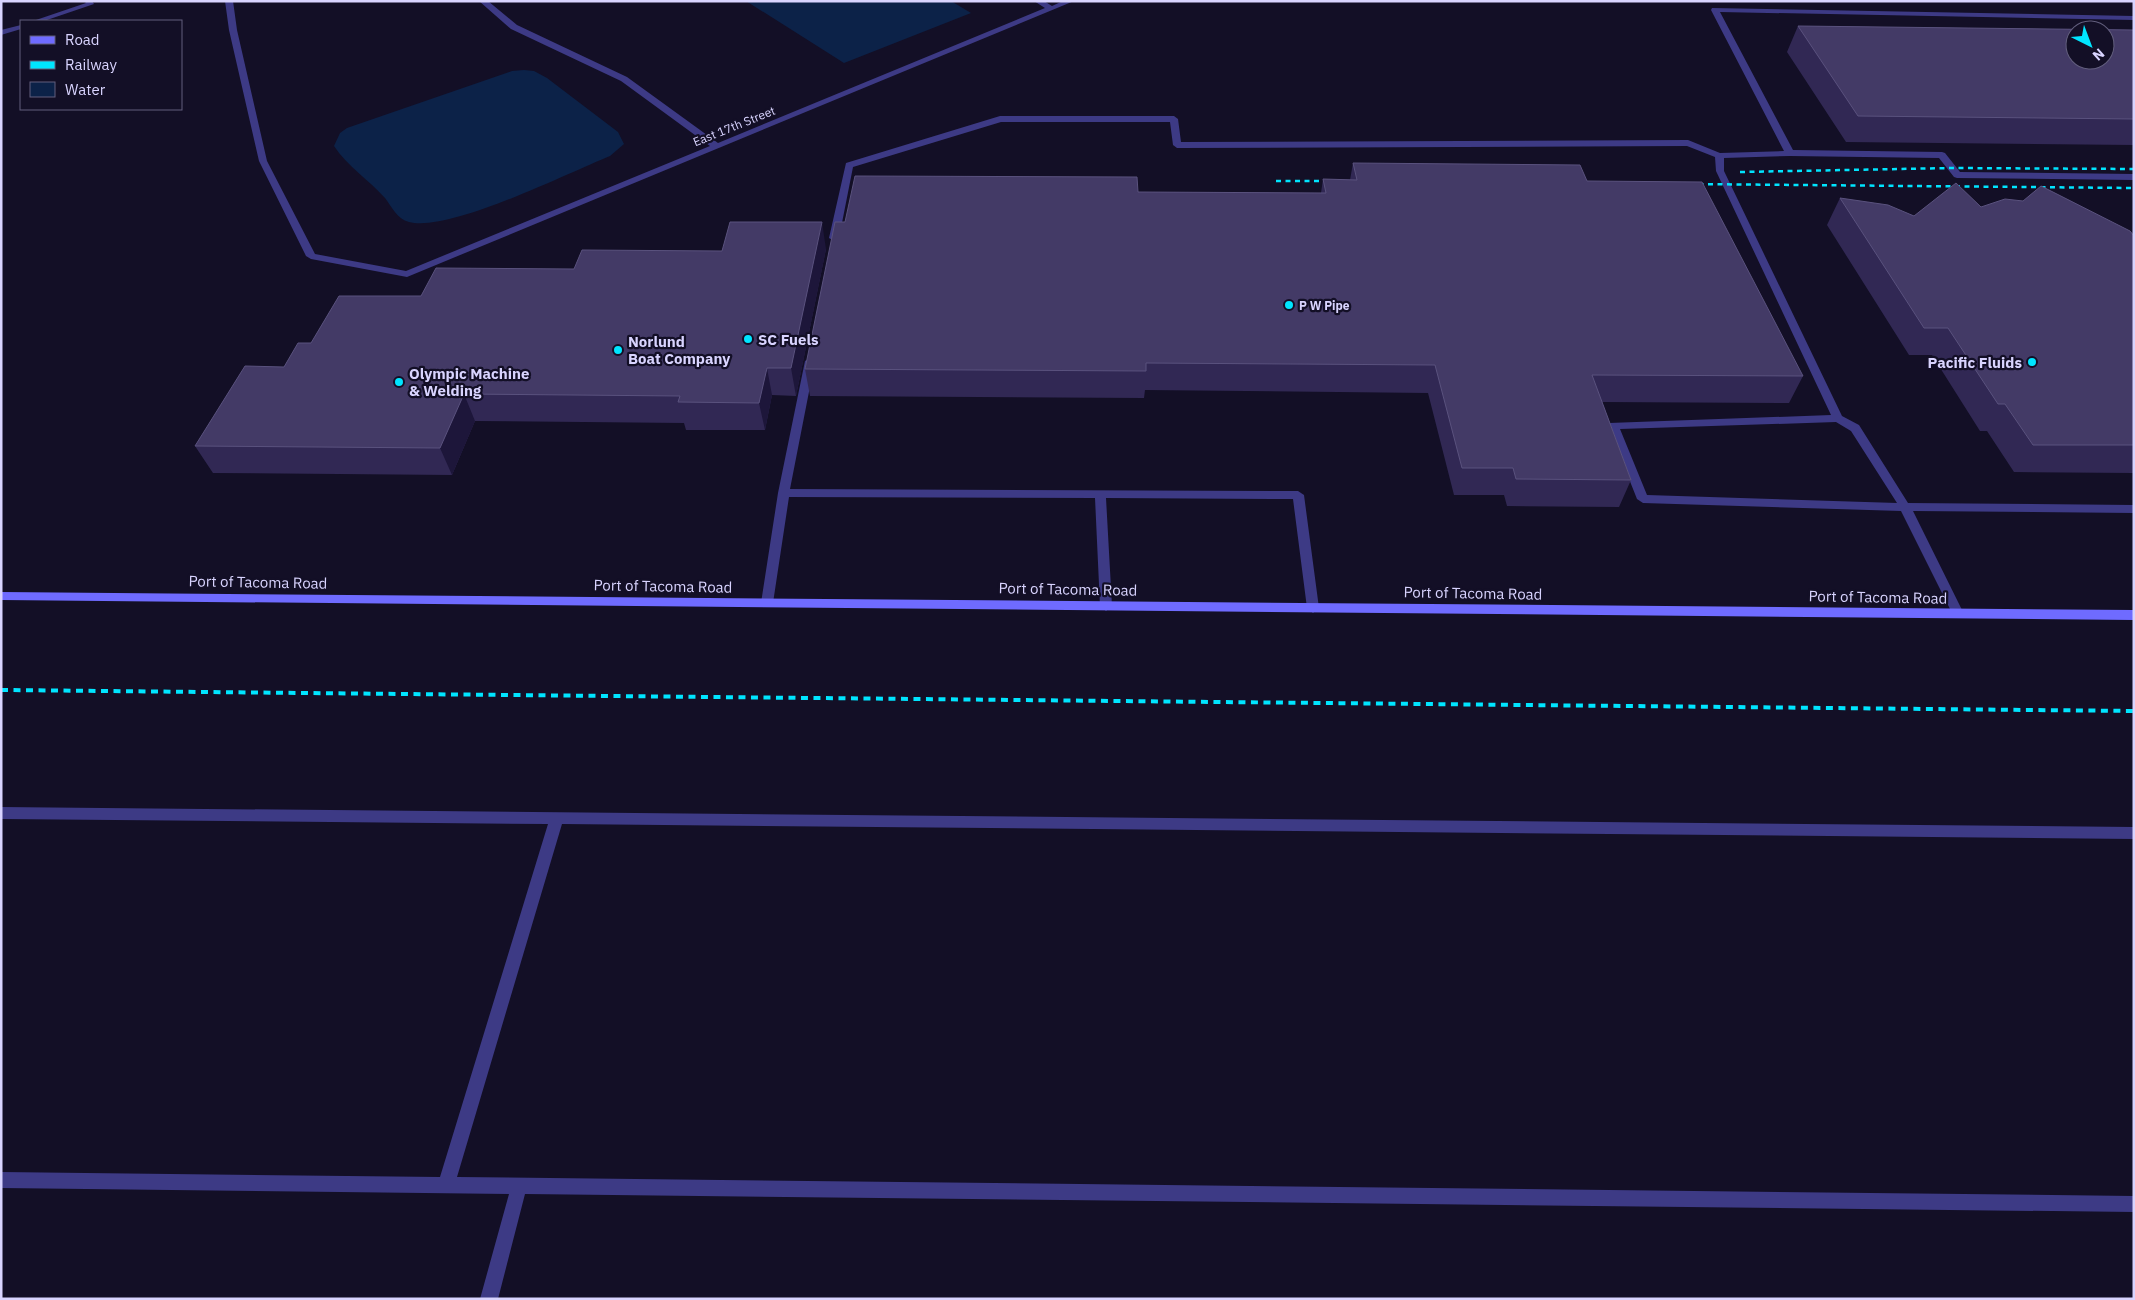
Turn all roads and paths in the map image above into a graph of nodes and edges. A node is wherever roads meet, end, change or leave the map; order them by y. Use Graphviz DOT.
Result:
graph roads {
  1 [pos="102,1"];
  2 [pos="229,1"];
  3 [pos="483,1"];
  4 [pos="1038,1"];
  5 [pos="1070,1"];
  6 [pos="89,2"];
  7 [pos="1052,9"];
  8 [pos="2134,18"];
  9 [pos="40,20"];
  10 [pos="20,27"];
  11 [pos="1,33"];
  12 [pos="716,146"];
  13 [pos="1790,153"];
  14 [pos="1719,156"];
  15 [pos="2134,177"];
  16 [pos="832,252"];
  17 [pos="812,349"];
  18 [pos="1838,418"];
  19 [pos="784,493"];
  20 [pos="1100,494"];
  21 [pos="1905,506"];
  22 [pos="2134,509"];
  23 [pos="1,596"];
  24 [pos="767,603"];
  25 [pos="1106,606"];
  26 [pos="1313,608"];
  27 [pos="1958,614"];
  28 [pos="2134,615"];
  29 [pos="1,813"];
  30 [pos="556,818"];
  31 [pos="2134,833"];
  32 [pos="1,1180"];
  33 [pos="446,1185"];
  34 [pos="519,1186"];
  35 [pos="2134,1204"];
  36 [pos="489,1299"];
  1 -- 6 [label="lane"];
  2 -- 12 [label="lane, East 17th Street"];
  3 -- 12 [label="lane"];
  4 -- 7 [label="lane"];
  5 -- 7 [label="lane, East 17th Street"];
  6 -- 9 [label="lane"];
  7 -- 12 [label="lane, East 17th Street"];
  8 -- 13 [label="lane"];
  10 -- 11 [label="lane"];
  13 -- 14 [label="lane"];
  13 -- 15 [label="lane"];
  14 -- 16 [label="lane"];
  14 -- 18 [label="lane"];
  17 -- 19 [label="lane"];
  18 -- 21 [label="lane"];
  18 -- 21 [label="lane"];
  19 -- 20 [label="lane"];
  19 -- 24 [label="lane"];
  20 -- 25 [label="lane"];
  20 -- 26 [label="lane"];
  21 -- 22 [label="lane"];
  21 -- 27 [label="lane"];
  23 -- 24 [label="main road, Port of Tacoma Road"];
  24 -- 25 [label="main road, Port of Tacoma Road"];
  25 -- 26 [label="main road, Port of Tacoma Road"];
  26 -- 27 [label="main road, Port of Tacoma Road"];
  27 -- 28 [label="main road, Port of Tacoma Road"];
  29 -- 30 [label="lane"];
  30 -- 31 [label="lane"];
  30 -- 33 [label="lane"];
  32 -- 33 [label="lane"];
  33 -- 34 [label="lane"];
  34 -- 35 [label="lane"];
  34 -- 36 [label="lane"];
}
